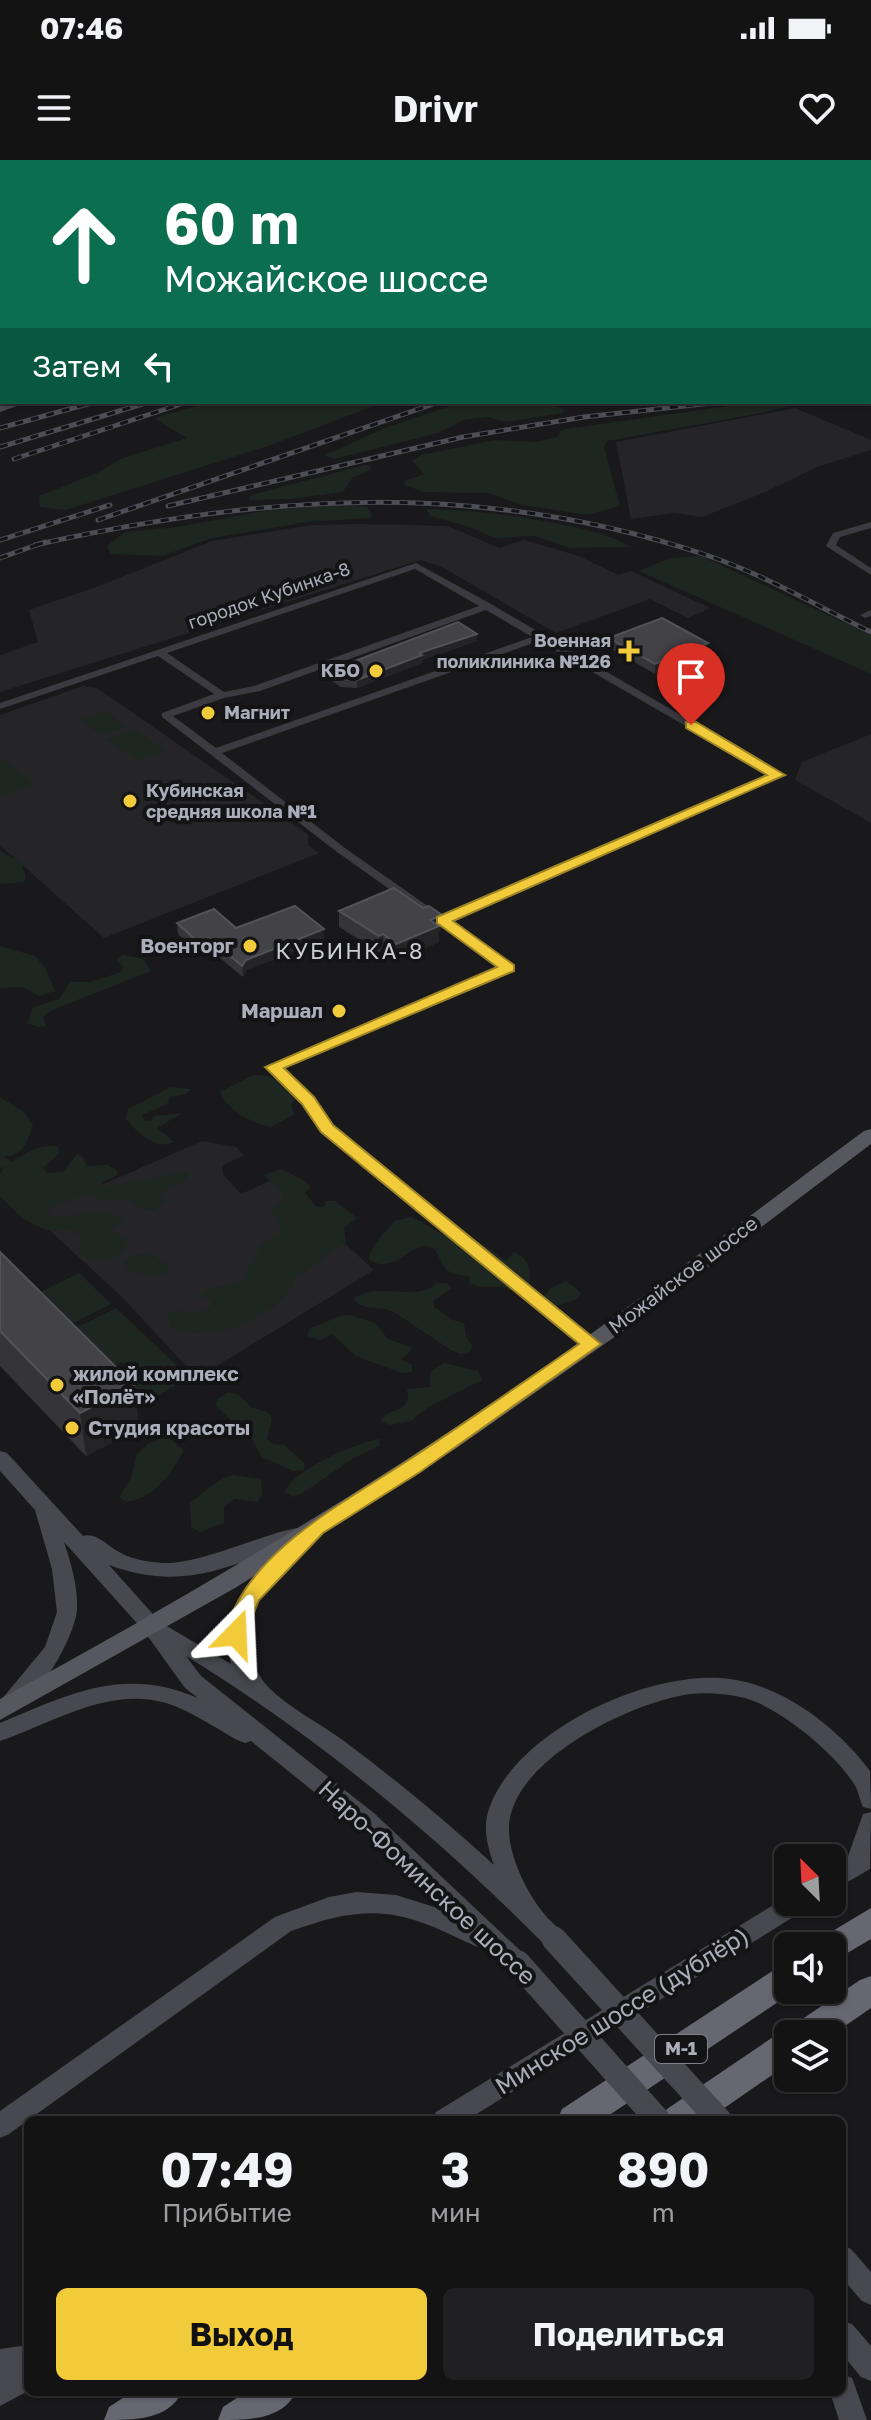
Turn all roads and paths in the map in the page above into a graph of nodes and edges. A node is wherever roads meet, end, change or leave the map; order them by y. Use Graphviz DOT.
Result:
graph roads {
  1 [pos="871,525"];
  2 [pos="871,572"];
  3 [pos="488,606"];
  4 [pos="540,637"];
  5 [pos="159,652"];
  6 [pos="222,695"];
  7 [pos="0,706"];
  8 [pos="215,752"];
  9 [pos="442,920"];
  10 [pos="871,1135"];
  11 [pos="592,1344"];
  12 [pos="0,1458"];
  13 [pos="42,1505"];
  14 [pos="316,1528"];
  15 [pos="151,1625"];
  16 [pos="269,1700"];
  17 [pos="2,1709"];
  18 [pos="0,1732"];
  19 [pos="281,1752"];
  20 [pos="871,1800"];
  21 [pos="871,1821"];
  22 [pos="863,1862"];
  23 [pos="775,1916"];
  24 [pos="535,1919"];
  25 [pos="871,1922"];
  26 [pos="846,1939"];
  27 [pos="514,1959"];
  28 [pos="774,1987"];
  29 [pos="871,1990"];
  30 [pos="827,2020"];
  31 [pos="774,2056"];
  32 [pos="451,2116"];
  33 [pos="580,2116"];
  34 [pos="654,2116"];
  35 [pos="685,2116"];
  36 [pos="715,2116"];
  37 [pos="0,2126"];
  38 [pos="846,2263"];
  39 [pos="871,2292"];
  40 [pos="846,2339"];
  41 [pos="24,2360"];
  42 [pos="0,2363"];
  43 [pos="871,2367"];
  44 [pos="24,2378"];
  45 [pos="0,2392"];
  46 [pos="158,2396"];
  47 [pos="272,2396"];
  48 [pos="845,2396"];
  49 [pos="122,2420"];
  50 [pos="236,2420"];
  51 [pos="853,2420"];
  1 -- 2 [label="street"];
  3 -- 4 [label="street, городок Кубинка-8"];
  3 -- 5 [label="street, городок Кубинка-8"];
  3 -- 6 [label="street"];
  4 -- 8 [label="street"];
  4 -- 9 [label="street, городок Кубинка-8"];
  5 -- 6 [label="street"];
  5 -- 7 [label="street, городок Кубинка-8"];
  6 -- 8 [label="street"];
  8 -- 9 [label="street"];
  9 -- 11 [label="street"];
  10 -- 11 [label="main road, Можайское шоссе"];
  11 -- 14 [label="main road, Можайское шоссе"];
  12 -- 13 [label="main road, Наро-Фоминское шоссе"];
  13 -- 14 [label="main road"];
  13 -- 15 [label="main road, Наро-Фоминское шоссе"];
  13 -- 17 [label="main road"];
  14 -- 15 [label="main road, Можайское шоссе"];
  14 -- 16 [label="main road"];
  15 -- 16 [label="main road, Наро-Фоминское шоссе"];
  15 -- 17 [label="main road, Можайское шоссе"];
  15 -- 19 [label="main road, Наро-Фоминское шоссе"];
  16 -- 24 [label="main road, Наро-Фоминское шоссе"];
  18 -- 19 [label="main road"];
  19 -- 27 [label="main road, Наро-Фоминское шоссе"];
  20 -- 24 [label="main road"];
  21 -- 22 [label="main road"];
  23 -- 32 [label="main road, Минское шоссе (дублёр)"];
  24 -- 36 [label="main road, Наро-Фоминское шоссе, bridge"];
  25 -- 26 [label="highway"];
  27 -- 34 [label="main road, Наро-Фоминское шоссе, bridge"];
  27 -- 37 [label="main road"];
  28 -- 33 [label="highway, М-1"];
  29 -- 30 [label="highway"];
  31 -- 35 [label="highway"];
  38 -- 39 [label="main road"];
  40 -- 43 [label="main road"];
  41 -- 42 [label="main road"];
  44 -- 45 [label="main road"];
  46 -- 49 [label="highway"];
  47 -- 50 [label="highway"];
  48 -- 51 [label="main road"];
}
